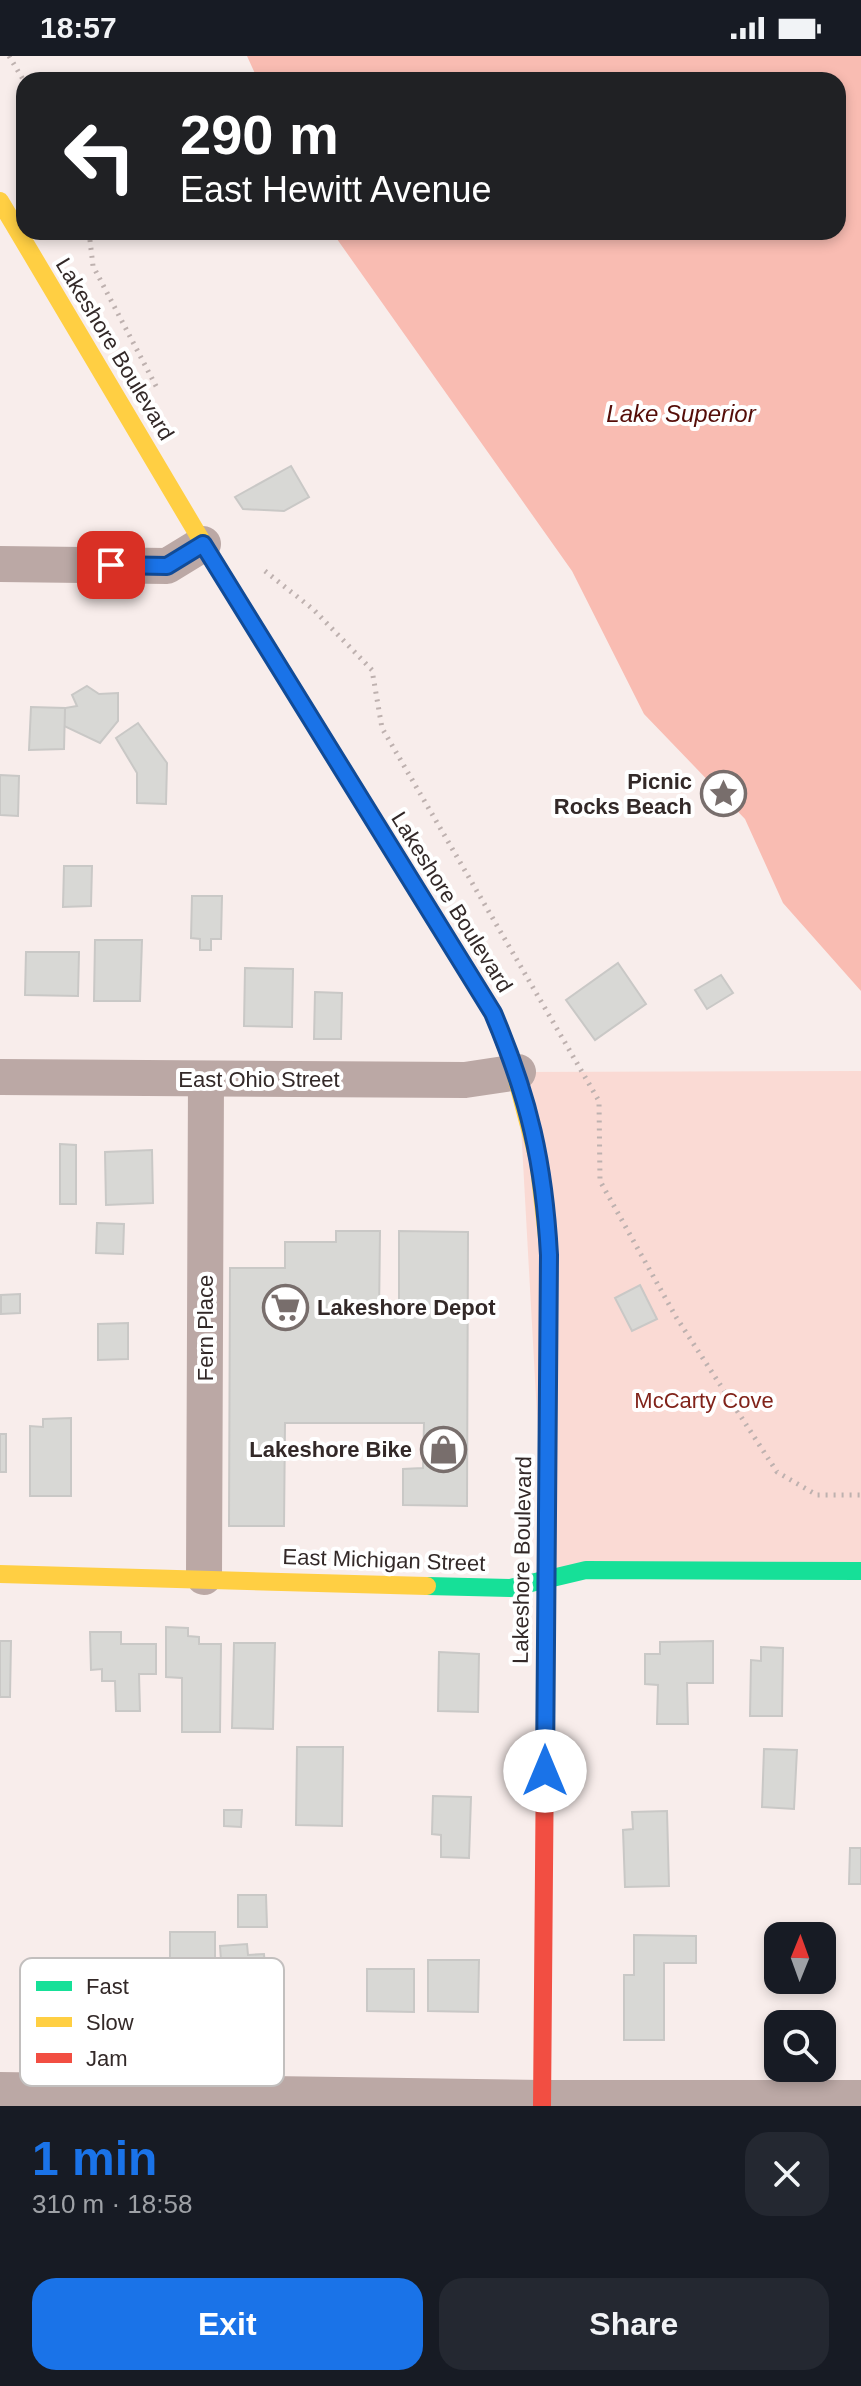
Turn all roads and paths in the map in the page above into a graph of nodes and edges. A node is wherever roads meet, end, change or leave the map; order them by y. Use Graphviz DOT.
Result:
graph roads {
  1 [pos="0,201"];
  2 [pos="16,228"];
  3 [pos="23,240"];
  4 [pos="203,544"];
  5 [pos="0,564"];
  6 [pos="518,1072"];
  7 [pos="0,1077"];
  8 [pos="206,1079"];
  9 [pos="861,1571"];
  10 [pos="0,1574"];
  11 [pos="204,1577"];
  12 [pos="546,1577"];
  13 [pos="0,2090"];
  14 [pos="861,2098"];
  15 [pos="542,2102"];
  1 -- 2 [label="street, Lakeshore Boulevard"];
  3 -- 4 [label="street, Lakeshore Boulevard"];
  4 -- 5 [label="street"];
  4 -- 6 [label="street, Lakeshore Boulevard"];
  6 -- 8 [label="street, East Ohio Street"];
  6 -- 12 [label="street, Lakeshore Boulevard"];
  7 -- 8 [label="street, East Ohio Street"];
  8 -- 11 [label="street, Fern Place"];
  9 -- 12 [label="street, East Michigan Street"];
  10 -- 11 [label="street, East Michigan Street"];
  11 -- 12 [label="street, East Michigan Street"];
  12 -- 15 [label="street, Lakeshore Boulevard"];
  13 -- 15 [label="street"];
  14 -- 15 [label="street"];
}
